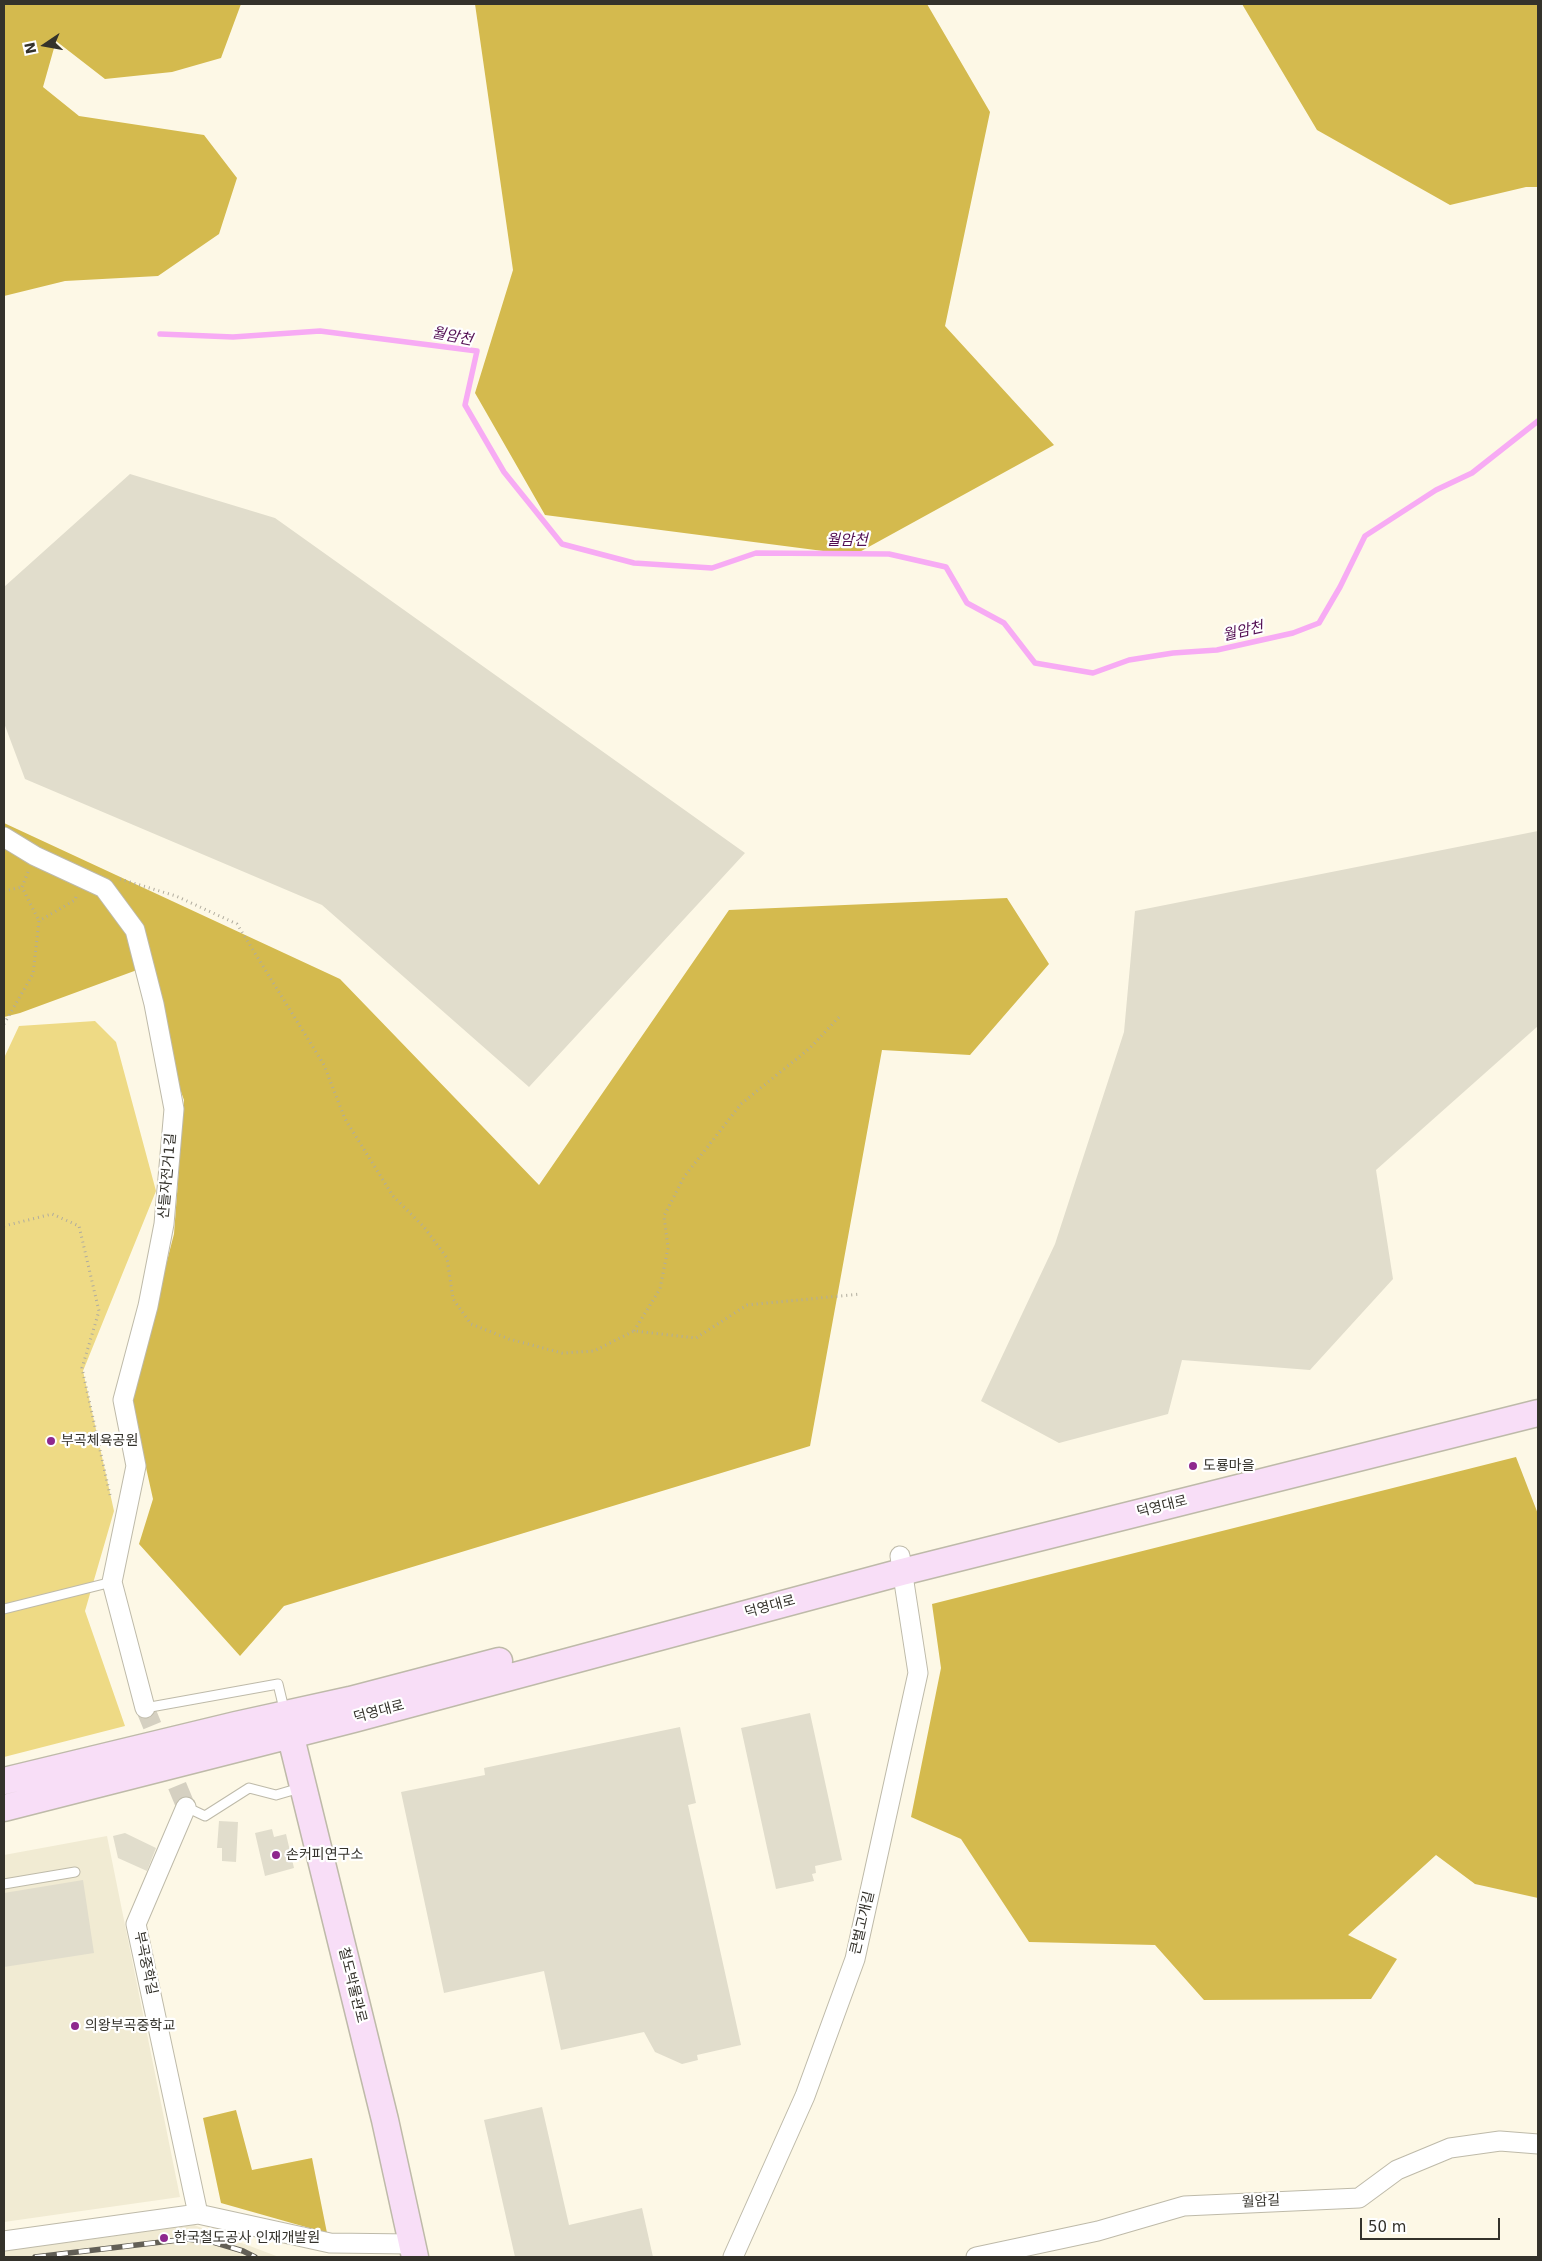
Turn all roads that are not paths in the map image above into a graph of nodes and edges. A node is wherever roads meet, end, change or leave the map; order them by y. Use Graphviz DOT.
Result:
graph roads {
  1 [pos="4,837"];
  2 [pos="1538,1395"];
  3 [pos="1538,1413"];
  4 [pos="901,1564"];
  5 [pos="112,1582"];
  6 [pos="4,1609"];
  7 [pos="145,1708"];
  8 [pos="288,1724"];
  9 [pos="4,1782"];
  10 [pos="304,1787"];
  11 [pos="186,1807"];
  12 [pos="4,1808"];
  13 [pos="75,1872"];
  14 [pos="4,1884"];
  15 [pos="1538,2144"];
  16 [pos="198,2214"];
  17 [pos="4,2241"];
  18 [pos="413,2250"];
  19 [pos="733,2257"];
  20 [pos="976,2257"];
  1 -- 5 [label="street, 산들자전거1길"];
  2 -- 4 [label="street, 덕영대로"];
  3 -- 4 [label="street, 덕영대로"];
  4 -- 8 [label="street, 덕영대로"];
  4 -- 19 [label="street, 큰벌고개길"];
  5 -- 6 [label="lane"];
  5 -- 7 [label="street"];
  7 -- 8 [label="lane"];
  8 -- 9 [label="street, 덕영대로"];
  8 -- 10 [label="street, 철도박물관로"];
  8 -- 12 [label="street, 덕영대로"];
  10 -- 11 [label="lane"];
  10 -- 18 [label="street, 철도박물관로"];
  11 -- 16 [label="street, 부곡중학길"];
  13 -- 14 [label="lane"];
  15 -- 20 [label="street, 월암길"];
  16 -- 17 [label="street"];
  16 -- 18 [label="street"];
}
